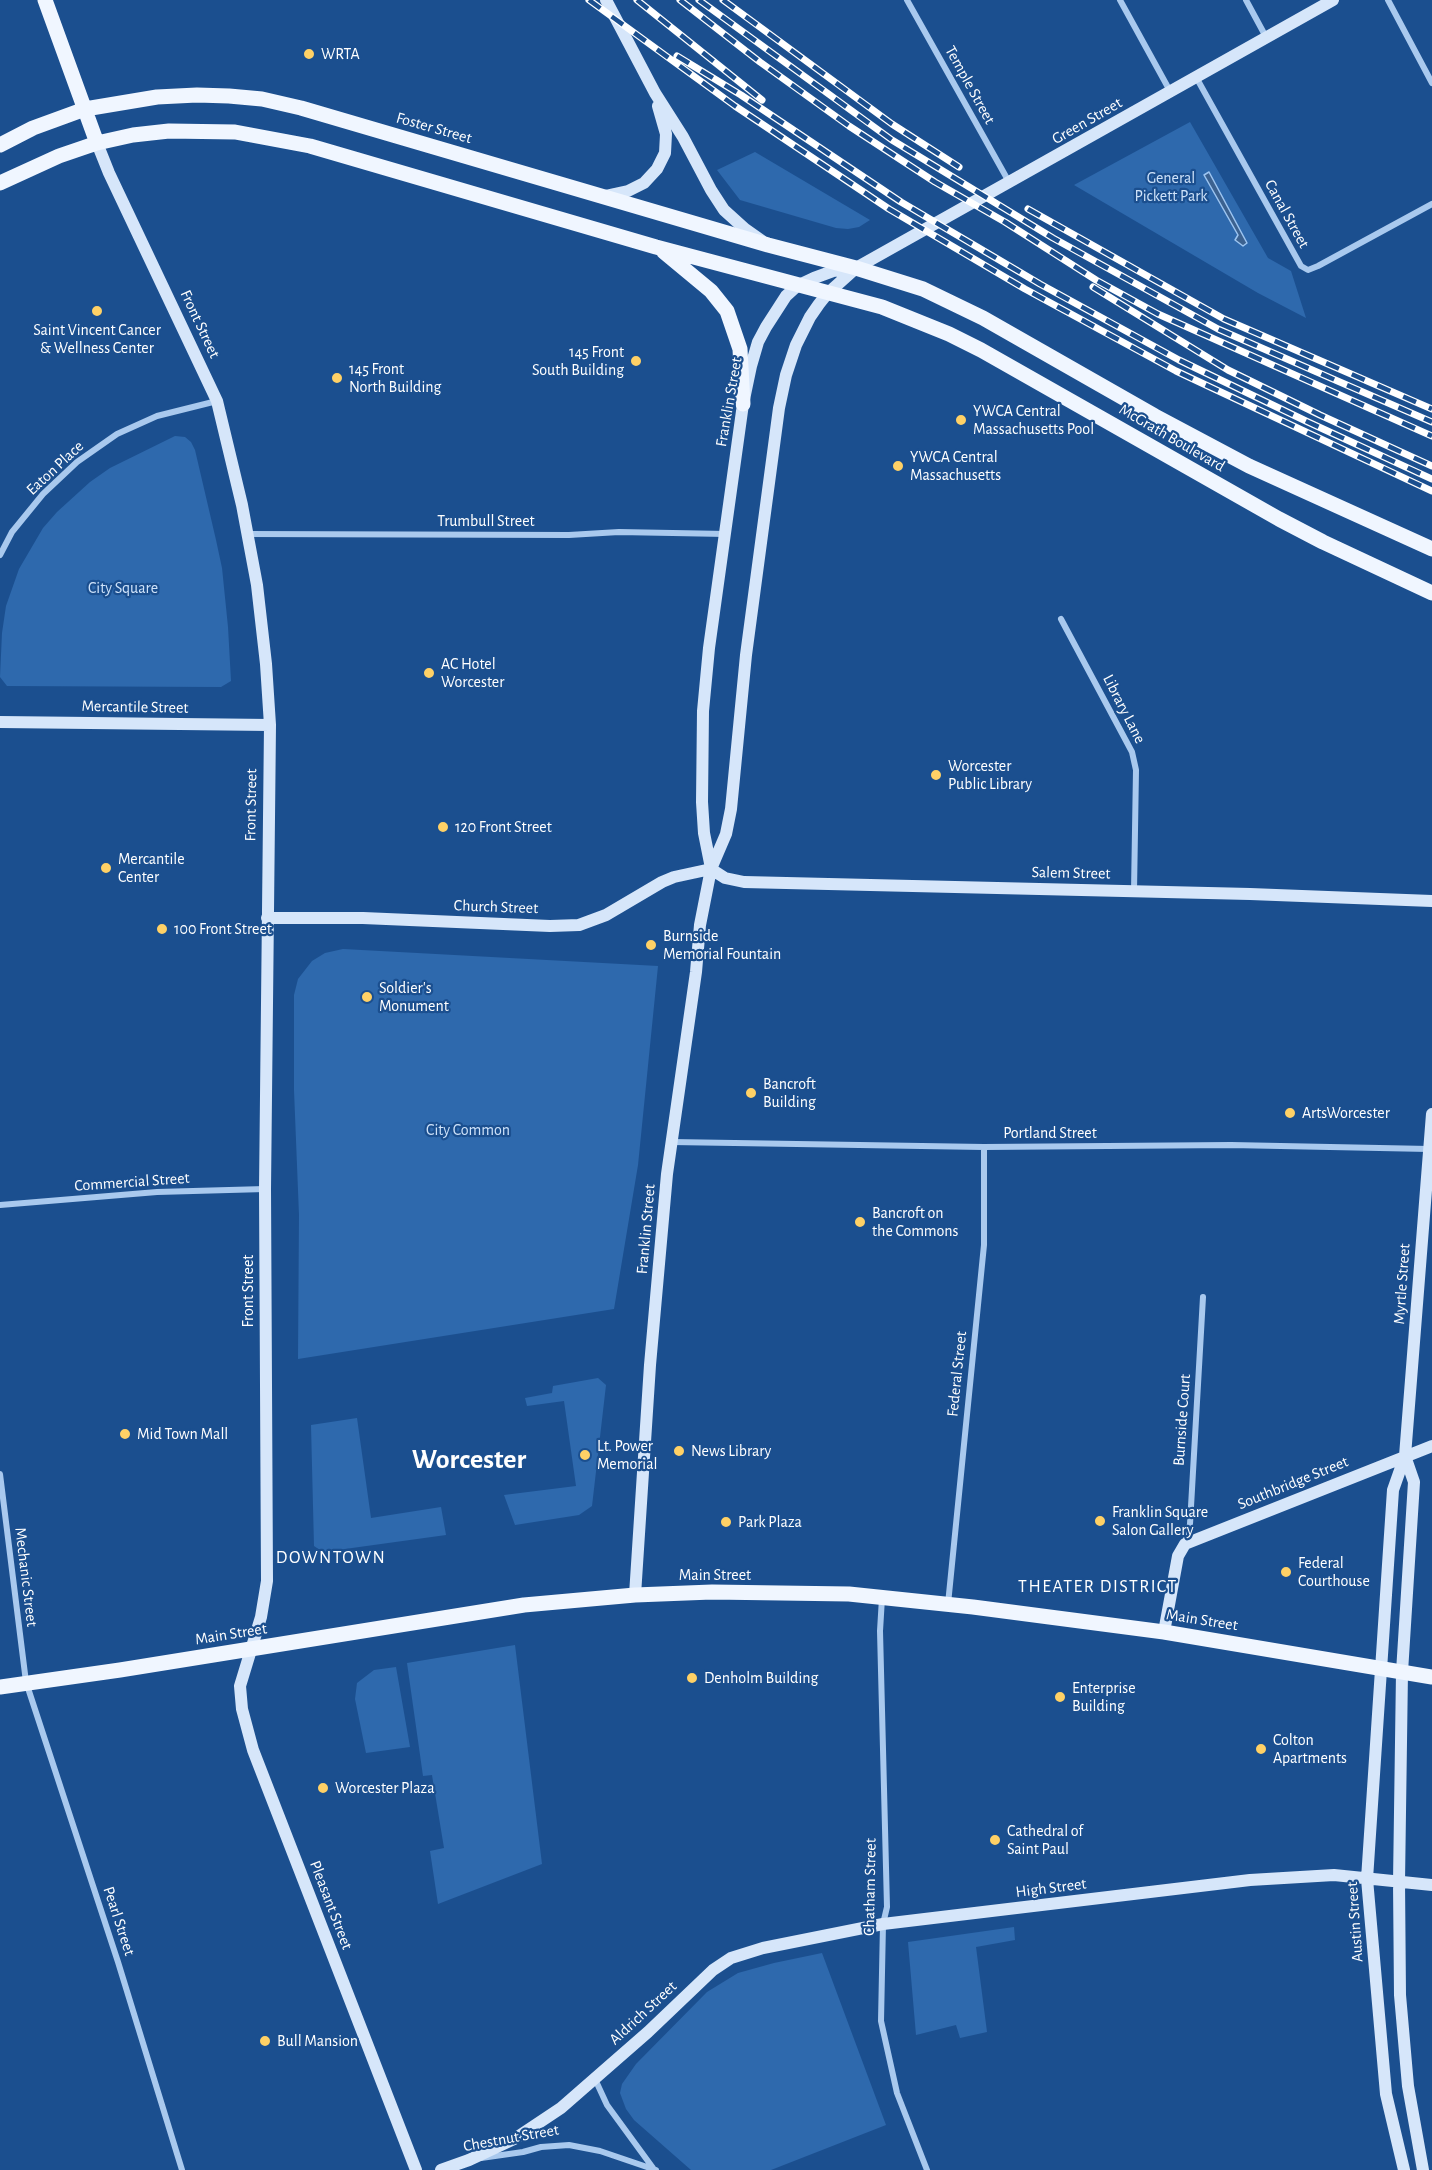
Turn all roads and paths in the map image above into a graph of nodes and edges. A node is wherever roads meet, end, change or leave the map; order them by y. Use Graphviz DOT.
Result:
graph roads {
  1 [pos="45,0"];
  2 [pos="606,0"];
  3 [pos="907,0"];
  4 [pos="1120,0"];
  5 [pos="1246,0"];
  6 [pos="1333,0"];
  7 [pos="1388,0"];
  8 [pos="1266,38"];
  9 [pos="1196,77"];
  10 [pos="1432,83"];
  11 [pos="1171,92"];
  12 [pos="655,93"];
  13 [pos="85,109"];
  14 [pos="97,143"];
  15 [pos="0,145"];
  16 [pos="0,183"];
  17 [pos="1010,183"];
  18 [pos="604,197"];
  19 [pos="1432,204"];
  20 [pos="768,245"];
  21 [pos="656,247"];
  22 [pos="856,268"];
  23 [pos="797,286"];
  24 [pos="827,294"];
  25 [pos="217,401"];
  26 [pos="743,404"];
  27 [pos="247,534"];
  28 [pos="726,534"];
  29 [pos="1432,549"];
  30 [pos="0,555"];
  31 [pos="1432,593"];
  32 [pos="1061,619"];
  33 [pos="0,722"];
  34 [pos="270,725"];
  35 [pos="711,869"];
  36 [pos="1134,891"];
  37 [pos="1432,901"];
  38 [pos="267,918"];
  39 [pos="1432,1114"];
  40 [pos="672,1142"];
  41 [pos="984,1147"];
  42 [pos="1429,1149"];
  43 [pos="265,1189"];
  44 [pos="0,1205"];
  45 [pos="1203,1297"];
  46 [pos="1432,1446"];
  47 [pos="1405,1456"];
  48 [pos="0,1474"];
  49 [pos="1185,1544"];
  50 [pos="635,1595"];
  51 [pos="882,1597"];
  52 [pos="948,1605"];
  53 [pos="1164,1632"];
  54 [pos="252,1649"];
  55 [pos="1382,1669"];
  56 [pos="1402,1672"];
  57 [pos="1432,1677"];
  58 [pos="26,1682"];
  59 [pos="0,1687"];
  60 [pos="1367,1878"];
  61 [pos="1399,1882"];
  62 [pos="1432,1885"];
  63 [pos="883,1924"];
  64 [pos="713,1970"];
  65 [pos="595,2079"];
  66 [pos="469,2160"];
  67 [pos="655,2169"];
  68 [pos="182,2170"];
  69 [pos="416,2170"];
  70 [pos="441,2170"];
  71 [pos="927,2170"];
  72 [pos="1404,2170"];
  73 [pos="1423,2170"];
  1 -- 13 [label="main road, Front Street"];
  2 -- 12 [label="main road"];
  3 -- 17 [label="street, Temple Street"];
  4 -- 11 [label="street"];
  5 -- 8 [label="street"];
  6 -- 8 [label="main road, Green Street"];
  7 -- 10 [label="street"];
  8 -- 9 [label="main road, Green Street"];
  9 -- 11 [label="main road, Green Street"];
  9 -- 19 [label="street, Canal Street"];
  11 -- 17 [label="main road, Green Street"];
  12 -- 18 [label="main road"];
  12 -- 20 [label="main road"];
  13 -- 14 [label="main road, Front Street"];
  13 -- 15 [label="main road, Foster Street"];
  13 -- 18 [label="main road, Foster Street"];
  14 -- 16 [label="main road"];
  14 -- 21 [label="main road"];
  14 -- 25 [label="main road, Front Street"];
  17 -- 22 [label="main road, Green Street"];
  18 -- 20 [label="main road, Foster Street"];
  20 -- 22 [label="main road, Foster Street"];
  21 -- 23 [label="main road"];
  21 -- 26 [label="main road"];
  22 -- 23 [label="main road, Franklin Street"];
  22 -- 24 [label="main road, Franklin Street"];
  22 -- 29 [label="main road, McGrath Boulevard"];
  23 -- 24 [label="main road, McGrath Boulevard"];
  23 -- 26 [label="main road, Franklin Street"];
  24 -- 31 [label="main road, McGrath Boulevard"];
  24 -- 35 [label="main road, Franklin Street"];
  25 -- 27 [label="main road, Front Street"];
  25 -- 30 [label="street, Eaton Place"];
  26 -- 28 [label="main road, Franklin Street"];
  27 -- 28 [label="street, Trumbull Street"];
  27 -- 34 [label="main road, Front Street"];
  28 -- 35 [label="main road, Franklin Street"];
  32 -- 36 [label="street, Library Lane"];
  33 -- 34 [label="main road, Mercantile Street"];
  34 -- 38 [label="main road, Front Street"];
  35 -- 36 [label="main road, Salem Street"];
  35 -- 38 [label="main road, Church Street"];
  35 -- 40 [label="main road, Franklin Street"];
  36 -- 37 [label="main road, Salem Street"];
  38 -- 43 [label="main road, Front Street"];
  39 -- 42 [label="main road, Myrtle Street"];
  40 -- 41 [label="street, Portland Street"];
  40 -- 50 [label="main road, Franklin Street"];
  41 -- 42 [label="street, Portland Street"];
  41 -- 52 [label="street, Federal Street"];
  42 -- 47 [label="main road, Myrtle Street"];
  43 -- 44 [label="street, Commercial Street"];
  43 -- 54 [label="main road, Front Street"];
  45 -- 49 [label="street, Burnside Court"];
  46 -- 47 [label="main road, Southbridge Street"];
  47 -- 49 [label="main road, Southbridge Street"];
  47 -- 55 [label="main road, Myrtle Street"];
  47 -- 56 [label="main road, Myrtle Street"];
  48 -- 58 [label="street, Mechanic Street"];
  49 -- 53 [label="main road"];
  50 -- 51 [label="main road, Main Street"];
  50 -- 54 [label="main road, Main Street"];
  51 -- 52 [label="main road, Main Street"];
  51 -- 63 [label="street, Chatham Street"];
  52 -- 53 [label="main road, Main Street"];
  53 -- 55 [label="main road, Main Street"];
  54 -- 58 [label="main road, Main Street"];
  54 -- 69 [label="main road, Pleasant Street"];
  55 -- 56 [label="main road, Main Street"];
  55 -- 60 [label="main road, Austin Street"];
  56 -- 57 [label="main road, Main Street"];
  56 -- 61 [label="main road"];
  58 -- 59 [label="main road, Main Street"];
  58 -- 68 [label="street, Pearl Street"];
  60 -- 61 [label="main road, High Street"];
  60 -- 63 [label="main road, High Street"];
  60 -- 72 [label="main road, Austin Street"];
  61 -- 62 [label="main road, High Street"];
  61 -- 73 [label="main road"];
  63 -- 64 [label="main road, High Street"];
  63 -- 71 [label="street, Chatham Street"];
  64 -- 65 [label="main road, Aldrich Street"];
  65 -- 66 [label="main road, Aldrich Street"];
  65 -- 67 [label="street"];
  66 -- 67 [label="street, Chestnut Street"];
  66 -- 70 [label="main road, Chestnut Street"];
}
